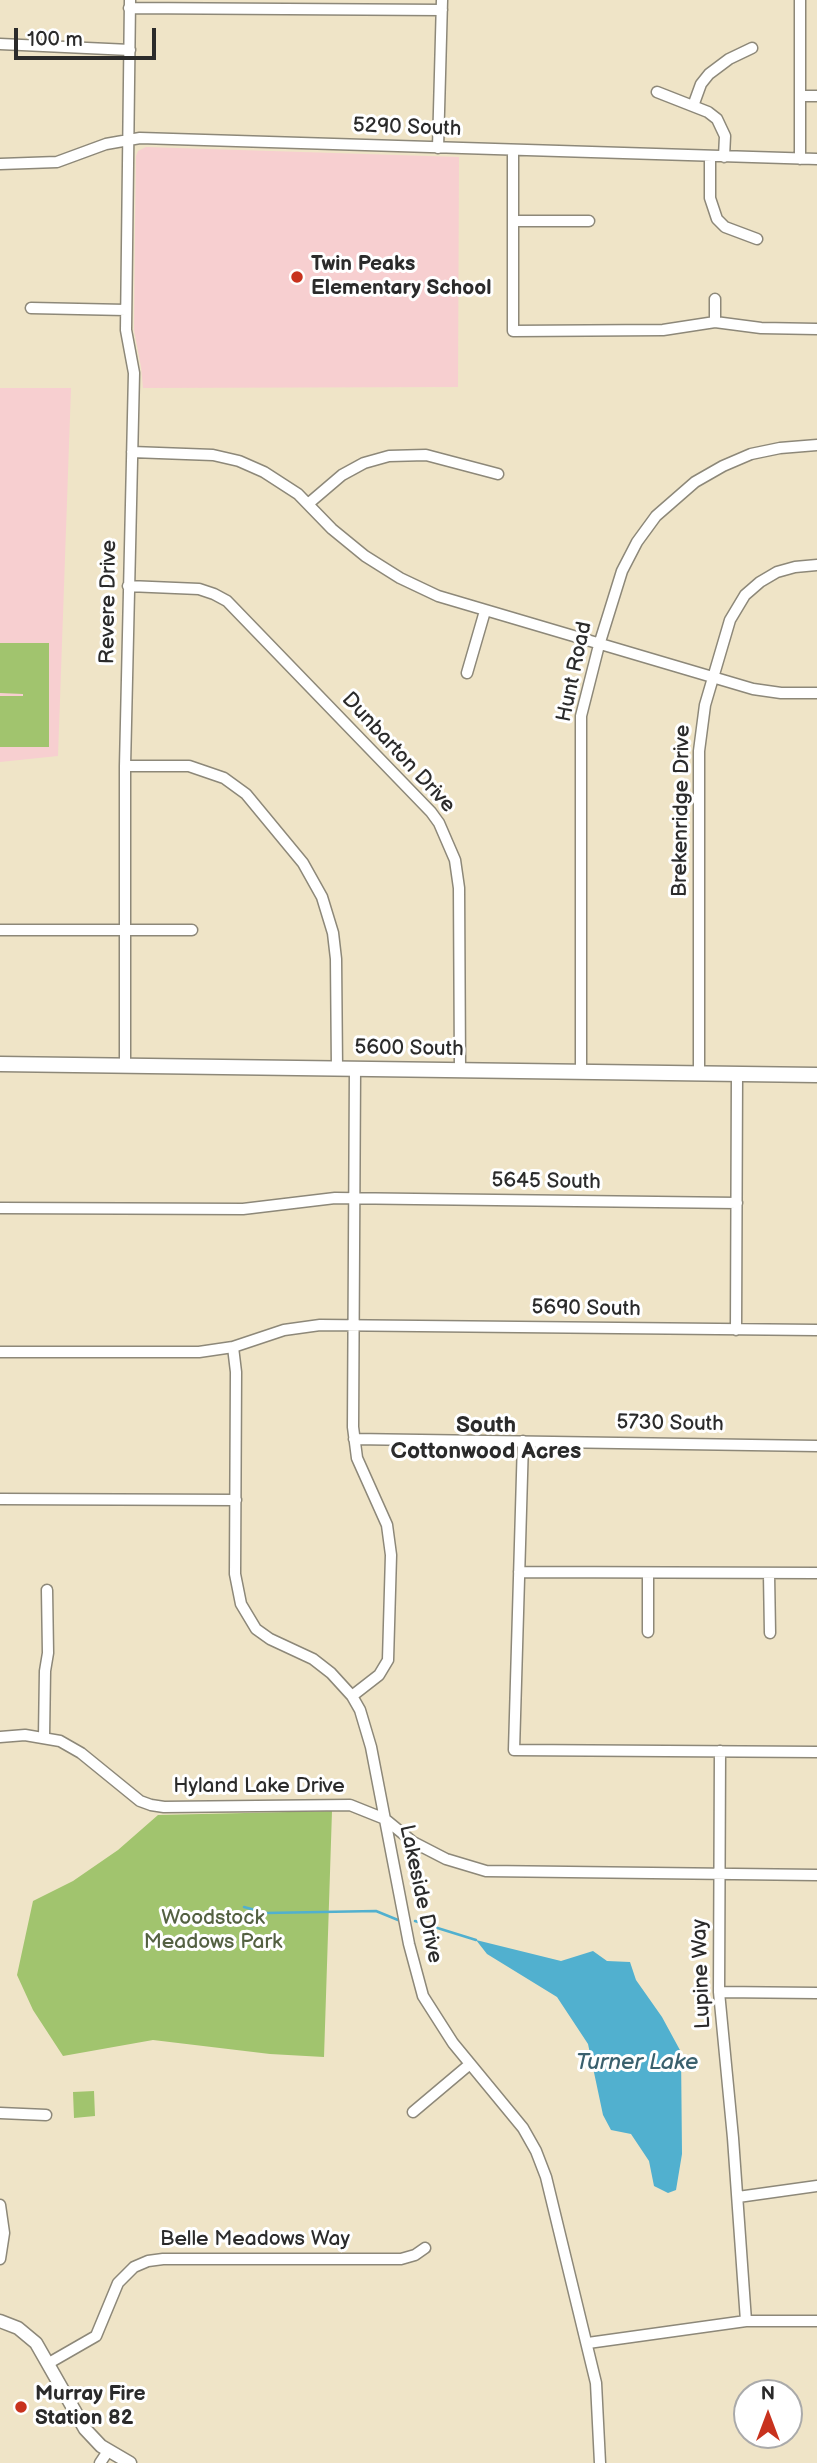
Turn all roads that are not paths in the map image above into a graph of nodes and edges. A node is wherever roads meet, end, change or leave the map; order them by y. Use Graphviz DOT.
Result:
graph roads {
  1 [pos="800,0"];
  2 [pos="130,4"];
  3 [pos="442,5"];
  4 [pos="0,44"];
  5 [pos="752,48"];
  6 [pos="130,50"];
  7 [pos="657,92"];
  8 [pos="800,96"];
  9 [pos="817,96"];
  10 [pos="693,106"];
  11 [pos="128,140"];
  12 [pos="438,148"];
  13 [pos="513,150"];
  14 [pos="710,156"];
  15 [pos="724,157"];
  16 [pos="800,159"];
  17 [pos="817,159"];
  18 [pos="0,164"];
  19 [pos="513,220"];
  20 [pos="589,221"];
  21 [pos="757,239"];
  22 [pos="715,299"];
  23 [pos="31,309"];
  24 [pos="126,310"];
  25 [pos="715,322"];
  26 [pos="817,329"];
  27 [pos="817,445"];
  28 [pos="132,452"];
  29 [pos="498,474"];
  30 [pos="308,505"];
  31 [pos="817,565"];
  32 [pos="128,586"];
  33 [pos="485,611"];
  34 [pos="599,645"];
  35 [pos="467,673"];
  36 [pos="713,677"];
  37 [pos="817,693"];
  38 [pos="125,766"];
  39 [pos="0,930"];
  40 [pos="125,930"];
  41 [pos="191,930"];
  42 [pos="0,1064"];
  43 [pos="125,1066"];
  44 [pos="337,1069"];
  45 [pos="355,1069"];
  46 [pos="460,1070"];
  47 [pos="581,1072"];
  48 [pos="699,1074"];
  49 [pos="737,1074"];
  50 [pos="817,1076"];
  51 [pos="354,1198"];
  52 [pos="737,1203"];
  53 [pos="0,1208"];
  54 [pos="354,1325"];
  55 [pos="736,1330"];
  56 [pos="817,1330"];
  57 [pos="233,1347"];
  58 [pos="0,1352"];
  59 [pos="354,1439"];
  60 [pos="523,1441"];
  61 [pos="817,1446"];
  62 [pos="0,1499"];
  63 [pos="236,1500"];
  64 [pos="519,1572"];
  65 [pos="648,1573"];
  66 [pos="817,1573"];
  67 [pos="769,1574"];
  68 [pos="47,1590"];
  69 [pos="648,1632"];
  70 [pos="770,1633"];
  71 [pos="352,1696"];
  72 [pos="0,1737"];
  73 [pos="44,1737"];
  74 [pos="720,1751"];
  75 [pos="817,1752"];
  76 [pos="385,1819"];
  77 [pos="720,1874"];
  78 [pos="817,1875"];
  79 [pos="719,1992"];
  80 [pos="817,1993"];
  81 [pos="470,2064"];
  82 [pos="413,2112"];
  83 [pos="0,2113"];
  84 [pos="46,2115"];
  85 [pos="817,2186"];
  86 [pos="738,2197"];
  87 [pos="0,2205"];
  88 [pos="425,2248"];
  89 [pos="0,2259"];
  90 [pos="0,2321"];
  91 [pos="746,2321"];
  92 [pos="817,2321"];
  93 [pos="588,2343"];
  94 [pos="49,2363"];
  95 [pos="108,2451"];
  96 [pos="100,2463"];
  97 [pos="130,2463"];
  98 [pos="600,2463"];
  1 -- 8 [label="street"];
  2 -- 3 [label="street"];
  2 -- 6 [label="street, Revere Drive"];
  3 -- 12 [label="street"];
  4 -- 6 [label="street"];
  5 -- 10 [label="street"];
  6 -- 11 [label="street, Revere Drive"];
  7 -- 10 [label="street"];
  8 -- 9 [label="street"];
  8 -- 16 [label="street"];
  10 -- 15 [label="street"];
  11 -- 12 [label="street, 5290 South"];
  11 -- 18 [label="street, 5290 South"];
  11 -- 24 [label="street, Revere Drive"];
  12 -- 13 [label="street, 5290 South"];
  13 -- 14 [label="street, 5290 South"];
  13 -- 19 [label="street"];
  14 -- 15 [label="street, 5290 South"];
  14 -- 21 [label="street"];
  15 -- 16 [label="street, 5290 South"];
  16 -- 17 [label="street, 5290 South"];
  19 -- 20 [label="street"];
  19 -- 25 [label="street"];
  22 -- 25 [label="street"];
  23 -- 24 [label="street"];
  24 -- 28 [label="street, Revere Drive"];
  25 -- 26 [label="street"];
  27 -- 34 [label="street, Hunt Road"];
  28 -- 30 [label="street"];
  28 -- 32 [label="street, Revere Drive"];
  29 -- 30 [label="street"];
  30 -- 33 [label="street"];
  31 -- 36 [label="street, Brekenridge Drive"];
  32 -- 38 [label="street, Revere Drive"];
  32 -- 46 [label="street, Dunbarton Drive"];
  33 -- 34 [label="street"];
  33 -- 35 [label="street"];
  34 -- 36 [label="street"];
  34 -- 47 [label="street, Hunt Road"];
  36 -- 37 [label="street"];
  36 -- 48 [label="street, Brekenridge Drive"];
  38 -- 40 [label="street, Revere Drive"];
  38 -- 44 [label="street"];
  39 -- 40 [label="street"];
  40 -- 41 [label="street"];
  40 -- 43 [label="street, Revere Drive"];
  42 -- 43 [label="main road, 5600 South"];
  43 -- 44 [label="main road, 5600 South"];
  44 -- 45 [label="main road, 5600 South"];
  45 -- 46 [label="main road, 5600 South"];
  45 -- 51 [label="street"];
  46 -- 47 [label="main road, 5600 South"];
  47 -- 48 [label="main road, 5600 South"];
  48 -- 49 [label="main road, 5600 South"];
  49 -- 50 [label="main road, 5600 South"];
  49 -- 52 [label="street"];
  51 -- 52 [label="street, 5645 South"];
  51 -- 53 [label="street, 5645 South"];
  51 -- 54 [label="street"];
  52 -- 55 [label="street"];
  54 -- 55 [label="street, 5690 South"];
  54 -- 57 [label="street, 5690 South"];
  54 -- 59 [label="street"];
  55 -- 56 [label="street, 5690 South"];
  57 -- 58 [label="street, 5690 South"];
  57 -- 63 [label="street, Lakeside Drive"];
  59 -- 60 [label="street, 5730 South"];
  59 -- 71 [label="street"];
  60 -- 61 [label="street, 5730 South"];
  60 -- 64 [label="street"];
  62 -- 63 [label="street"];
  63 -- 71 [label="street, Lakeside Drive"];
  64 -- 65 [label="street"];
  64 -- 74 [label="street"];
  65 -- 67 [label="street"];
  65 -- 69 [label="street"];
  66 -- 67 [label="street"];
  67 -- 70 [label="street"];
  68 -- 73 [label="street"];
  71 -- 76 [label="street, Lakeside Drive"];
  72 -- 73 [label="street, Hyland Lake Drive"];
  73 -- 76 [label="street, Hyland Lake Drive"];
  74 -- 75 [label="street"];
  74 -- 77 [label="street, Lupine Way"];
  76 -- 77 [label="street, Hyland Lake Drive"];
  76 -- 81 [label="street, Lakeside Drive"];
  77 -- 78 [label="street, Hyland Lake Drive"];
  77 -- 79 [label="street, Lupine Way"];
  79 -- 80 [label="street"];
  79 -- 86 [label="street, Lupine Way"];
  81 -- 82 [label="street"];
  81 -- 93 [label="street, Lakeside Drive"];
  83 -- 84 [label="street"];
  85 -- 86 [label="street"];
  86 -- 91 [label="street, Lupine Way"];
  87 -- 89 [label="street"];
  88 -- 94 [label="street, Belle Meadows Way"];
  90 -- 94 [label="street"];
  91 -- 92 [label="street"];
  91 -- 93 [label="street"];
  93 -- 98 [label="street, Lakeside Drive"];
  94 -- 95 [label="street"];
  95 -- 96 [label="street"];
  95 -- 97 [label="street"];
}
